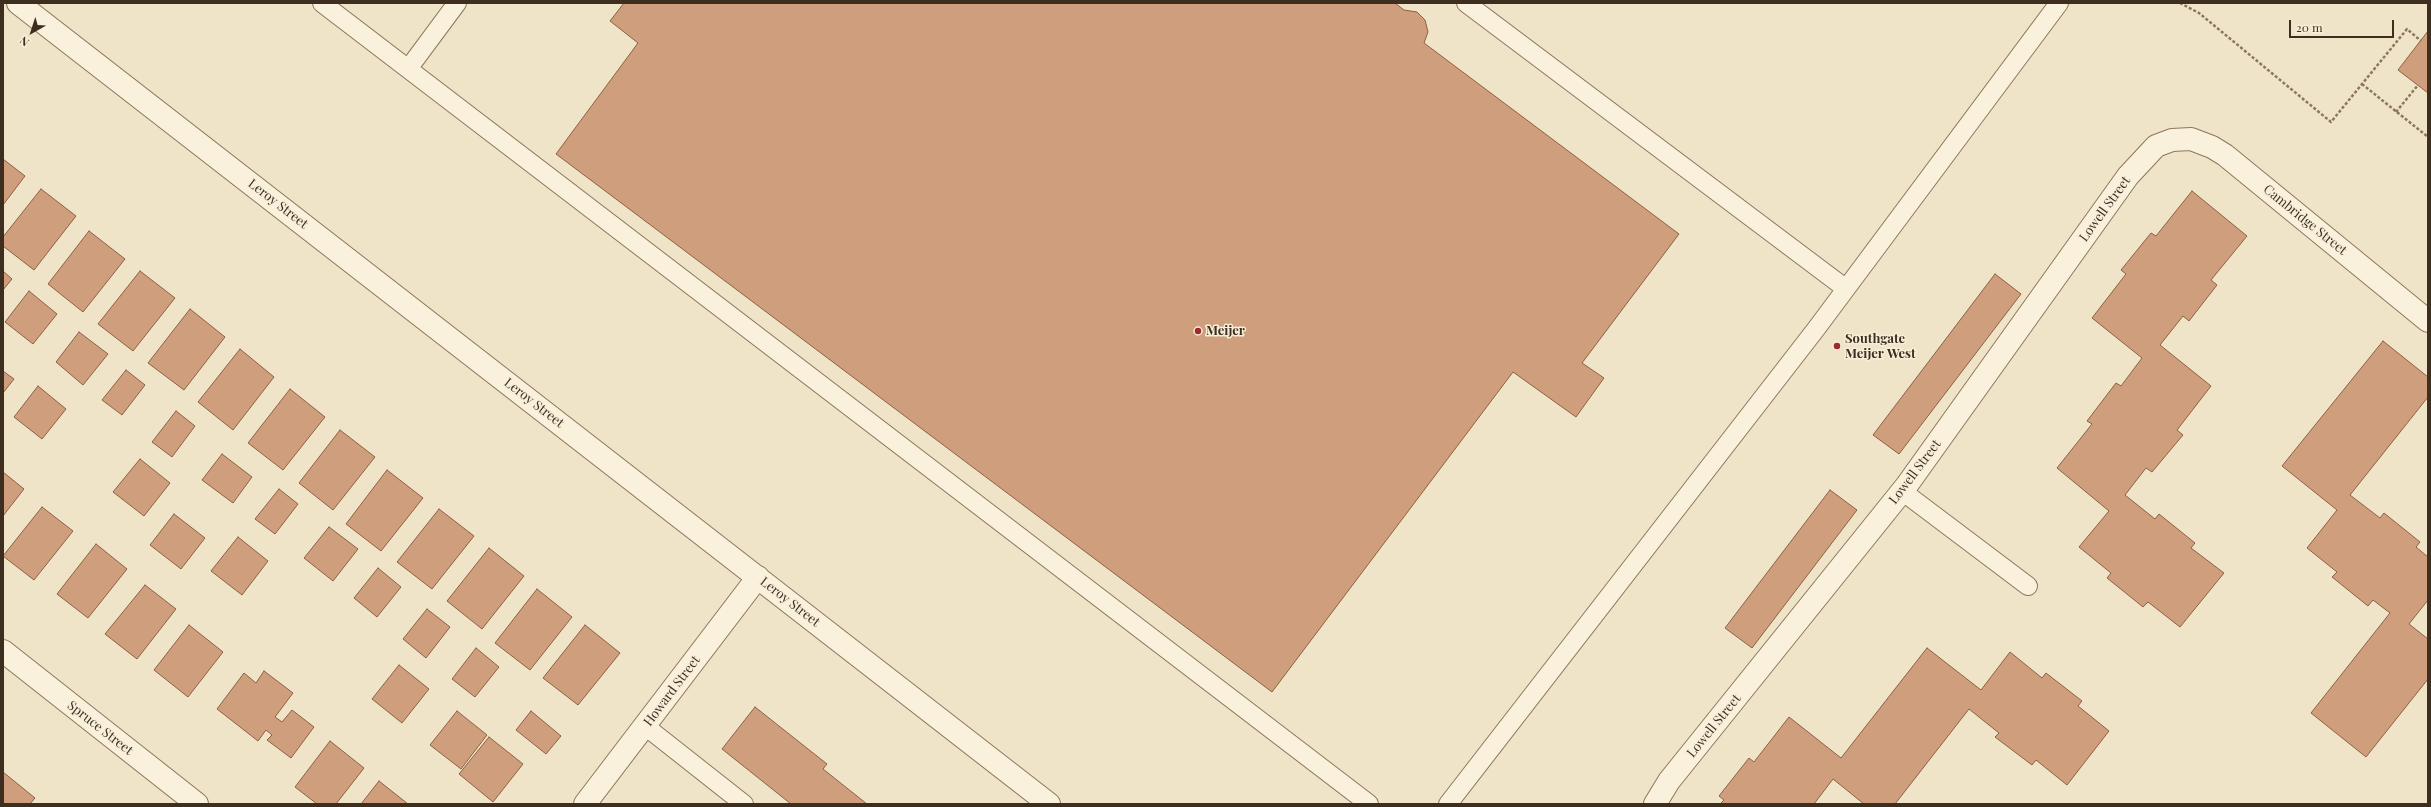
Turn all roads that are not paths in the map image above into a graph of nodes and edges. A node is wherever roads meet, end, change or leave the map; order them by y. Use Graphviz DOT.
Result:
graph roads {
  1 [pos="18,3"];
  2 [pos="322,3"];
  3 [pos="457,3"];
  4 [pos="1466,3"];
  5 [pos="2059,3"];
  6 [pos="408,69"];
  7 [pos="2172,140"];
  8 [pos="1845,288"];
  9 [pos="2428,321"];
  10 [pos="1902,491"];
  11 [pos="758,577"];
  12 [pos="2028,586"];
  13 [pos="3,651"];
  14 [pos="645,726"];
  15 [pos="197,804"];
  16 [pos="585,804"];
  17 [pos="744,804"];
  18 [pos="1049,804"];
  19 [pos="1369,804"];
  20 [pos="1448,804"];
  21 [pos="1654,804"];
  1 -- 11 [label="street, Leroy Street"];
  2 -- 6 [label="lane"];
  3 -- 6 [label="lane"];
  4 -- 8 [label="lane"];
  5 -- 8 [label="lane"];
  6 -- 19 [label="lane"];
  7 -- 9 [label="street, Cambridge Street"];
  7 -- 10 [label="street, Lowell Street"];
  8 -- 20 [label="lane"];
  10 -- 12 [label="lane"];
  10 -- 21 [label="street, Lowell Street"];
  11 -- 14 [label="street, Howard Street"];
  11 -- 18 [label="street, Leroy Street"];
  13 -- 15 [label="street, Spruce Street"];
  14 -- 16 [label="street, Howard Street"];
  14 -- 17 [label="lane"];
}
